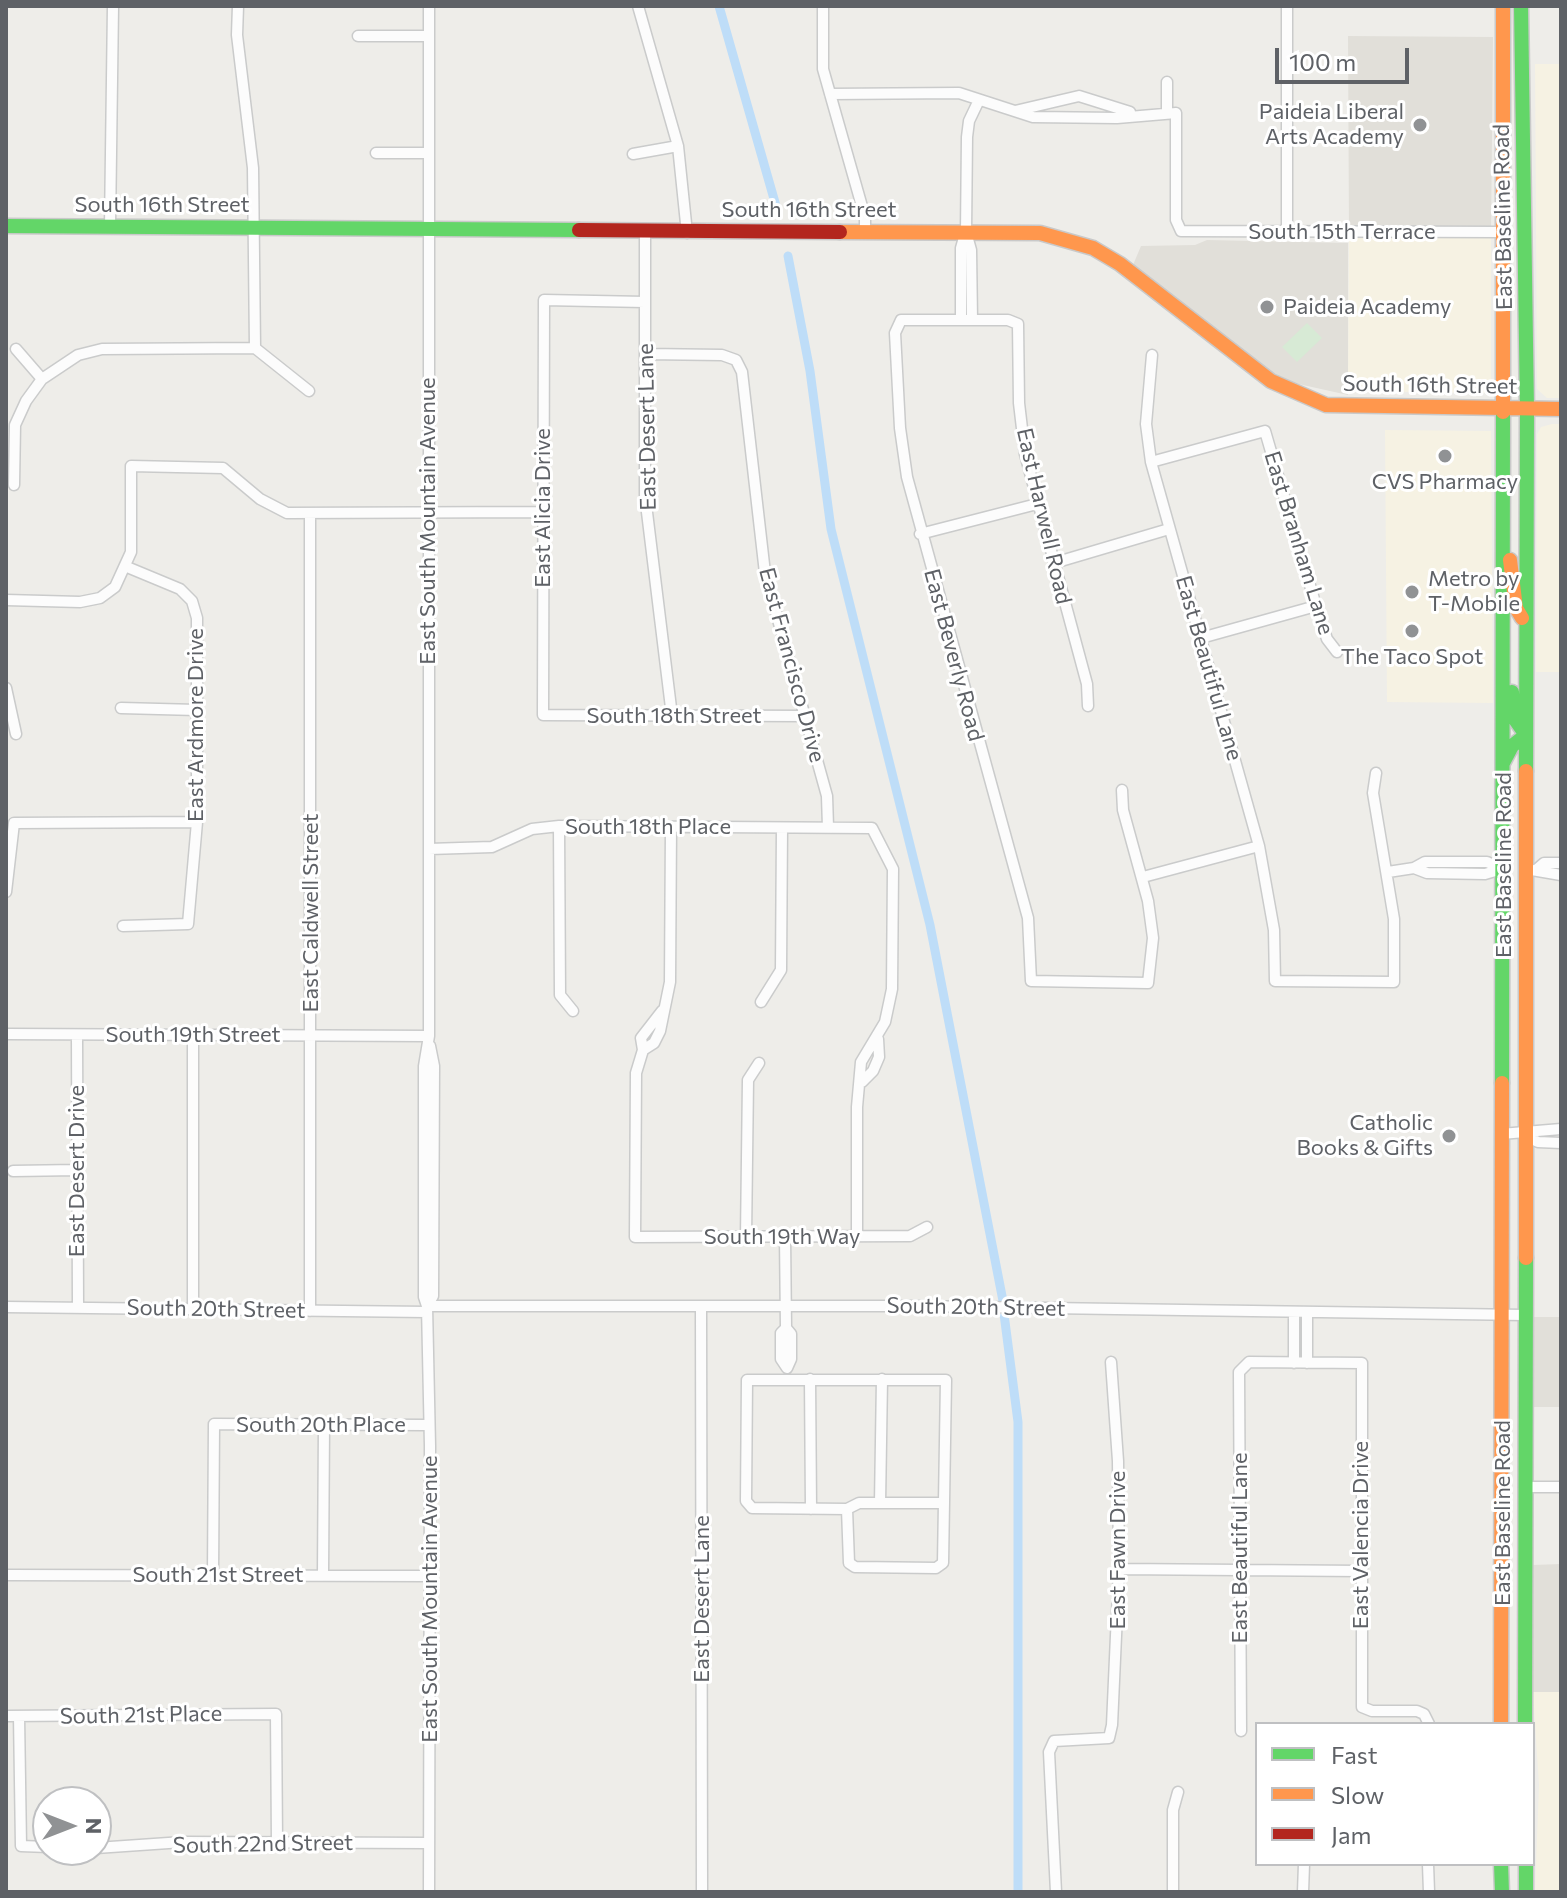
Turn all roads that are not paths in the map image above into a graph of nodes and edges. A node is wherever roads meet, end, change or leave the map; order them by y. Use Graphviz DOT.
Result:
graph roads {
  1 [pos="113,6"];
  2 [pos="238,6"];
  3 [pos="429,6"];
  4 [pos="638,6"];
  5 [pos="823,6"];
  6 [pos="1287,6"];
  7 [pos="1503,6"];
  8 [pos="1521,6"];
  9 [pos="358,36"];
  10 [pos="429,36"];
  11 [pos="1167,82"];
  12 [pos="830,94"];
  13 [pos="979,100"];
  14 [pos="1014,111"];
  15 [pos="1172,113"];
  16 [pos="1136,114"];
  17 [pos="678,146"];
  18 [pos="376,153"];
  19 [pos="428,153"];
  20 [pos="633,154"];
  21 [pos="6,226"];
  22 [pos="110,226"];
  23 [pos="254,227"];
  24 [pos="428,230"];
  25 [pos="865,232"];
  26 [pos="966,232"];
  27 [pos="1287,232"];
  28 [pos="1503,232"];
  29 [pos="1525,232"];
  30 [pos="645,233"];
  31 [pos="687,233"];
  32 [pos="645,302"];
  33 [pos="966,320"];
  34 [pos="255,348"];
  35 [pos="16,349"];
  36 [pos="646,354"];
  37 [pos="1152,355"];
  38 [pos="42,379"];
  39 [pos="309,391"];
  40 [pos="1503,409"];
  41 [pos="1527,409"];
  42 [pos="1561,409"];
  43 [pos="1151,462"];
  44 [pos="14,485"];
  45 [pos="1037,504"];
  46 [pos="543,512"];
  47 [pos="428,513"];
  48 [pos="310,515"];
  49 [pos="1169,529"];
  50 [pos="920,534"];
  51 [pos="1502,540"];
  52 [pos="1054,563"];
  53 [pos="127,567"];
  54 [pos="6,600"];
  55 [pos="1316,606"];
  56 [pos="1526,619"];
  57 [pos="1201,638"];
  58 [pos="1337,652"];
  59 [pos="1502,652"];
  60 [pos="6,688"];
  61 [pos="1088,706"];
  62 [pos="121,708"];
  63 [pos="197,710"];
  64 [pos="543,715"];
  65 [pos="672,716"];
  66 [pos="806,716"];
  67 [pos="16,734"];
  68 [pos="1526,735"];
  69 [pos="1502,767"];
  70 [pos="1376,773"];
  71 [pos="1122,790"];
  72 [pos="197,822"];
  73 [pos="559,826"];
  74 [pos="671,827"];
  75 [pos="828,827"];
  76 [pos="782,828"];
  77 [pos="1259,846"];
  78 [pos="429,849"];
  79 [pos="1561,863"];
  80 [pos="1502,869"];
  81 [pos="1532,869"];
  82 [pos="1388,872"];
  83 [pos="1561,875"];
  84 [pos="1143,877"];
  85 [pos="6,892"];
  86 [pos="123,926"];
  87 [pos="761,1002"];
  88 [pos="573,1011"];
  89 [pos="6,1034"];
  90 [pos="77,1035"];
  91 [pos="193,1035"];
  92 [pos="311,1036"];
  93 [pos="429,1036"];
  94 [pos="759,1063"];
  95 [pos="1561,1129"];
  96 [pos="1501,1134"];
  97 [pos="1524,1135"];
  98 [pos="1561,1143"];
  99 [pos="77,1170"];
  100 [pos="13,1171"];
  101 [pos="927,1227"];
  102 [pos="857,1236"];
  103 [pos="746,1237"];
  104 [pos="785,1237"];
  105 [pos="6,1307"];
  106 [pos="78,1307"];
  107 [pos="701,1307"];
  108 [pos="785,1307"];
  109 [pos="427,1309"];
  110 [pos="193,1310"];
  111 [pos="310,1311"];
  112 [pos="1294,1312"];
  113 [pos="1307,1312"];
  114 [pos="1501,1315"];
  115 [pos="1524,1315"];
  116 [pos="1111,1362"];
  117 [pos="1294,1363"];
  118 [pos="1307,1363"];
  119 [pos="787,1374"];
  120 [pos="810,1379"];
  121 [pos="882,1379"];
  122 [pos="1500,1379"];
  123 [pos="324,1425"];
  124 [pos="427,1425"];
  125 [pos="1524,1487"];
  126 [pos="1561,1487"];
  127 [pos="880,1503"];
  128 [pos="944,1503"];
  129 [pos="811,1509"];
  130 [pos="847,1509"];
  131 [pos="1500,1516"];
  132 [pos="1119,1569"];
  133 [pos="1241,1571"];
  134 [pos="1361,1571"];
  135 [pos="323,1574"];
  136 [pos="6,1575"];
  137 [pos="213,1575"];
  138 [pos="431,1576"];
  139 [pos="1500,1616"];
  140 [pos="1525,1616"];
  141 [pos="6,1716"];
  142 [pos="19,1716"];
  143 [pos="1427,1719"];
  144 [pos="1501,1722"];
  145 [pos="1525,1722"];
  146 [pos="1241,1731"];
  147 [pos="1178,1792"];
  148 [pos="277,1842"];
  149 [pos="429,1843"];
  150 [pos="32,1846"];
  151 [pos="112,1847"];
  152 [pos="1304,1866"];
  153 [pos="1428,1866"];
  154 [pos="1501,1866"];
  155 [pos="1526,1866"];
  156 [pos="429,1892"];
  157 [pos="702,1892"];
  158 [pos="1056,1892"];
  159 [pos="1173,1892"];
  160 [pos="1303,1892"];
  161 [pos="1429,1892"];
  162 [pos="1502,1892"];
  163 [pos="1526,1892"];
  1 -- 22 [label="street"];
  2 -- 23 [label="street"];
  3 -- 10 [label="street, East South Mountain Avenue"];
  4 -- 17 [label="street"];
  5 -- 12 [label="street"];
  6 -- 27 [label="street"];
  7 -- 28 [label="main road, East Baseline Road"];
  8 -- 29 [label="main road, East Baseline Road"];
  9 -- 10 [label="street"];
  10 -- 19 [label="street, East South Mountain Avenue"];
  11 -- 15 [label="street"];
  12 -- 13 [label="street"];
  12 -- 25 [label="street"];
  13 -- 14 [label="street"];
  13 -- 26 [label="street"];
  14 -- 16 [label="street"];
  14 -- 16 [label="street"];
  15 -- 16 [label="street"];
  15 -- 27 [label="street, South 15th Terrace"];
  17 -- 20 [label="street"];
  17 -- 31 [label="street"];
  18 -- 19 [label="street"];
  19 -- 24 [label="street, East South Mountain Avenue"];
  21 -- 22 [label="main road, South 16th Street"];
  22 -- 23 [label="main road, South 16th Street"];
  23 -- 24 [label="main road, South 16th Street"];
  23 -- 34 [label="street"];
  24 -- 30 [label="main road, South 16th Street"];
  24 -- 47 [label="street, East South Mountain Avenue"];
  25 -- 26 [label="main road, South 16th Street"];
  25 -- 31 [label="main road, South 16th Street"];
  26 -- 33 [label="street"];
  26 -- 40 [label="main road, South 16th Street"];
  27 -- 28 [label="street, South 15th Terrace"];
  28 -- 29 [label="main road"];
  28 -- 40 [label="main road, East Baseline Road"];
  29 -- 41 [label="main road, East Baseline Road"];
  30 -- 31 [label="main road, South 16th Street"];
  30 -- 32 [label="street, East Desert Lane"];
  32 -- 36 [label="street, East Desert Lane"];
  32 -- 46 [label="street, East Alicia Drive"];
  33 -- 45 [label="street, East Harwell Road"];
  33 -- 50 [label="street, East Beverly Road"];
  34 -- 38 [label="street"];
  34 -- 39 [label="street"];
  35 -- 38 [label="street"];
  36 -- 65 [label="street, East Desert Lane"];
  36 -- 66 [label="street, East Francisco Drive"];
  37 -- 43 [label="street, East Beautiful Lane"];
  38 -- 44 [label="street"];
  40 -- 41 [label="main road, South 16th Street"];
  40 -- 51 [label="main road, East Baseline Road"];
  41 -- 42 [label="main road, South 16th Street"];
  41 -- 56 [label="main road, East Baseline Road"];
  43 -- 49 [label="street, East Beautiful Lane"];
  43 -- 55 [label="street, East Branham Lane"];
  45 -- 50 [label="street"];
  45 -- 52 [label="street, East Harwell Road"];
  46 -- 47 [label="street"];
  46 -- 64 [label="street, East Alicia Drive"];
  47 -- 48 [label="street"];
  47 -- 78 [label="street, East South Mountain Avenue"];
  48 -- 53 [label="street"];
  48 -- 92 [label="street, East Caldwell Street"];
  49 -- 52 [label="street"];
  49 -- 57 [label="street, East Beautiful Lane"];
  50 -- 84 [label="street, East Beverly Road"];
  51 -- 56 [label="main road"];
  51 -- 59 [label="main road, East Baseline Road"];
  52 -- 61 [label="street, East Harwell Road"];
  53 -- 54 [label="street"];
  53 -- 63 [label="street, East Ardmore Drive"];
  55 -- 57 [label="street"];
  55 -- 58 [label="street, East Branham Lane"];
  56 -- 68 [label="main road, East Baseline Road"];
  57 -- 77 [label="street, East Beautiful Lane"];
  59 -- 68 [label="main road"];
  59 -- 69 [label="main road, East Baseline Road"];
  60 -- 67 [label="street"];
  62 -- 63 [label="street"];
  63 -- 72 [label="street, East Ardmore Drive"];
  64 -- 65 [label="street, South 18th Street"];
  65 -- 66 [label="street, South 18th Street"];
  66 -- 75 [label="street, East Francisco Drive"];
  68 -- 69 [label="main road"];
  68 -- 81 [label="main road, East Baseline Road"];
  69 -- 80 [label="main road, East Baseline Road"];
  70 -- 82 [label="street"];
  71 -- 84 [label="street"];
  72 -- 85 [label="street"];
  72 -- 86 [label="street, East Ardmore Drive"];
  73 -- 74 [label="street, South 18th Place"];
  73 -- 78 [label="street, South 18th Place"];
  73 -- 88 [label="street"];
  74 -- 76 [label="street, South 18th Place"];
  74 -- 103 [label="street, South 19th Way"];
  75 -- 76 [label="street, South 18th Place"];
  75 -- 102 [label="street, South 18th Place"];
  76 -- 87 [label="street"];
  77 -- 82 [label="street, East Beautiful Lane"];
  77 -- 84 [label="street"];
  78 -- 93 [label="street, East South Mountain Avenue"];
  79 -- 81 [label="street"];
  80 -- 81 [label="main road"];
  80 -- 82 [label="street"];
  80 -- 96 [label="main road, East Baseline Road"];
  81 -- 83 [label="street"];
  81 -- 97 [label="main road, East Baseline Road"];
  89 -- 90 [label="street, South 19th Street"];
  90 -- 91 [label="street, South 19th Street"];
  90 -- 99 [label="street, East Desert Drive"];
  91 -- 92 [label="street, South 19th Street"];
  91 -- 110 [label="street"];
  92 -- 93 [label="street, South 19th Street"];
  92 -- 111 [label="street, East Caldwell Street"];
  93 -- 109 [label="street, East South Mountain Avenue"];
  94 -- 103 [label="street"];
  95 -- 97 [label="street"];
  96 -- 97 [label="street"];
  96 -- 114 [label="main road, East Baseline Road"];
  97 -- 98 [label="street"];
  97 -- 115 [label="main road, East Baseline Road"];
  99 -- 100 [label="street"];
  99 -- 106 [label="street, East Desert Drive"];
  101 -- 102 [label="street, South 19th Way"];
  102 -- 104 [label="street, South 19th Way"];
  103 -- 104 [label="street, South 19th Way"];
  104 -- 108 [label="street"];
  105 -- 106 [label="street, South 20th Street"];
  106 -- 110 [label="street, South 20th Street"];
  107 -- 108 [label="street, South 20th Street"];
  107 -- 109 [label="street, South 20th Street"];
  107 -- 157 [label="street, East Desert Lane"];
  108 -- 112 [label="street, South 20th Street"];
  108 -- 119 [label="street"];
  109 -- 111 [label="street, South 20th Street"];
  109 -- 124 [label="street, East South Mountain Avenue"];
  110 -- 111 [label="street, South 20th Street"];
  112 -- 113 [label="street, South 20th Street"];
  112 -- 117 [label="street"];
  113 -- 114 [label="street, South 20th Street"];
  113 -- 118 [label="street"];
  114 -- 115 [label="street, South 20th Street"];
  114 -- 122 [label="main road, East Baseline Road"];
  115 -- 125 [label="main road, East Baseline Road"];
  116 -- 132 [label="street, East Fawn Drive"];
  117 -- 118 [label="street"];
  117 -- 133 [label="street, East Beautiful Lane"];
  118 -- 134 [label="street, East Valencia Drive"];
  119 -- 120 [label="street"];
  119 -- 129 [label="street"];
  120 -- 121 [label="street"];
  120 -- 129 [label="street"];
  121 -- 127 [label="street"];
  121 -- 128 [label="street"];
  122 -- 125 [label="main road"];
  122 -- 131 [label="main road, East Baseline Road"];
  123 -- 124 [label="street, South 20th Place"];
  123 -- 135 [label="street"];
  123 -- 137 [label="street, South 20th Place"];
  124 -- 138 [label="street, East South Mountain Avenue"];
  125 -- 126 [label="street"];
  125 -- 131 [label="main road"];
  125 -- 140 [label="main road, East Baseline Road"];
  127 -- 128 [label="street"];
  127 -- 130 [label="street"];
  128 -- 130 [label="street"];
  129 -- 130 [label="street"];
  131 -- 139 [label="main road, East Baseline Road"];
  132 -- 133 [label="street"];
  132 -- 158 [label="street, East Fawn Drive"];
  133 -- 134 [label="street"];
  133 -- 146 [label="street, East Beautiful Lane"];
  134 -- 143 [label="street, East Valencia Drive"];
  135 -- 137 [label="street, South 21st Street"];
  135 -- 138 [label="street, South 21st Street"];
  136 -- 137 [label="street, South 21st Street"];
  138 -- 149 [label="street, East South Mountain Avenue"];
  139 -- 140 [label="main road"];
  139 -- 144 [label="main road, East Baseline Road"];
  140 -- 145 [label="main road, East Baseline Road"];
  141 -- 142 [label="street, South 21st Place"];
  142 -- 148 [label="street, South 21st Place"];
  142 -- 150 [label="street"];
  147 -- 159 [label="street"];
  148 -- 149 [label="street, South 22nd Street"];
  148 -- 151 [label="street, South 22nd Street"];
  149 -- 156 [label="street, East South Mountain Avenue"];
  152 -- 160 [label="street"];
  153 -- 161 [label="street"];
  154 -- 162 [label="main road"];
  155 -- 163 [label="main road"];
}
